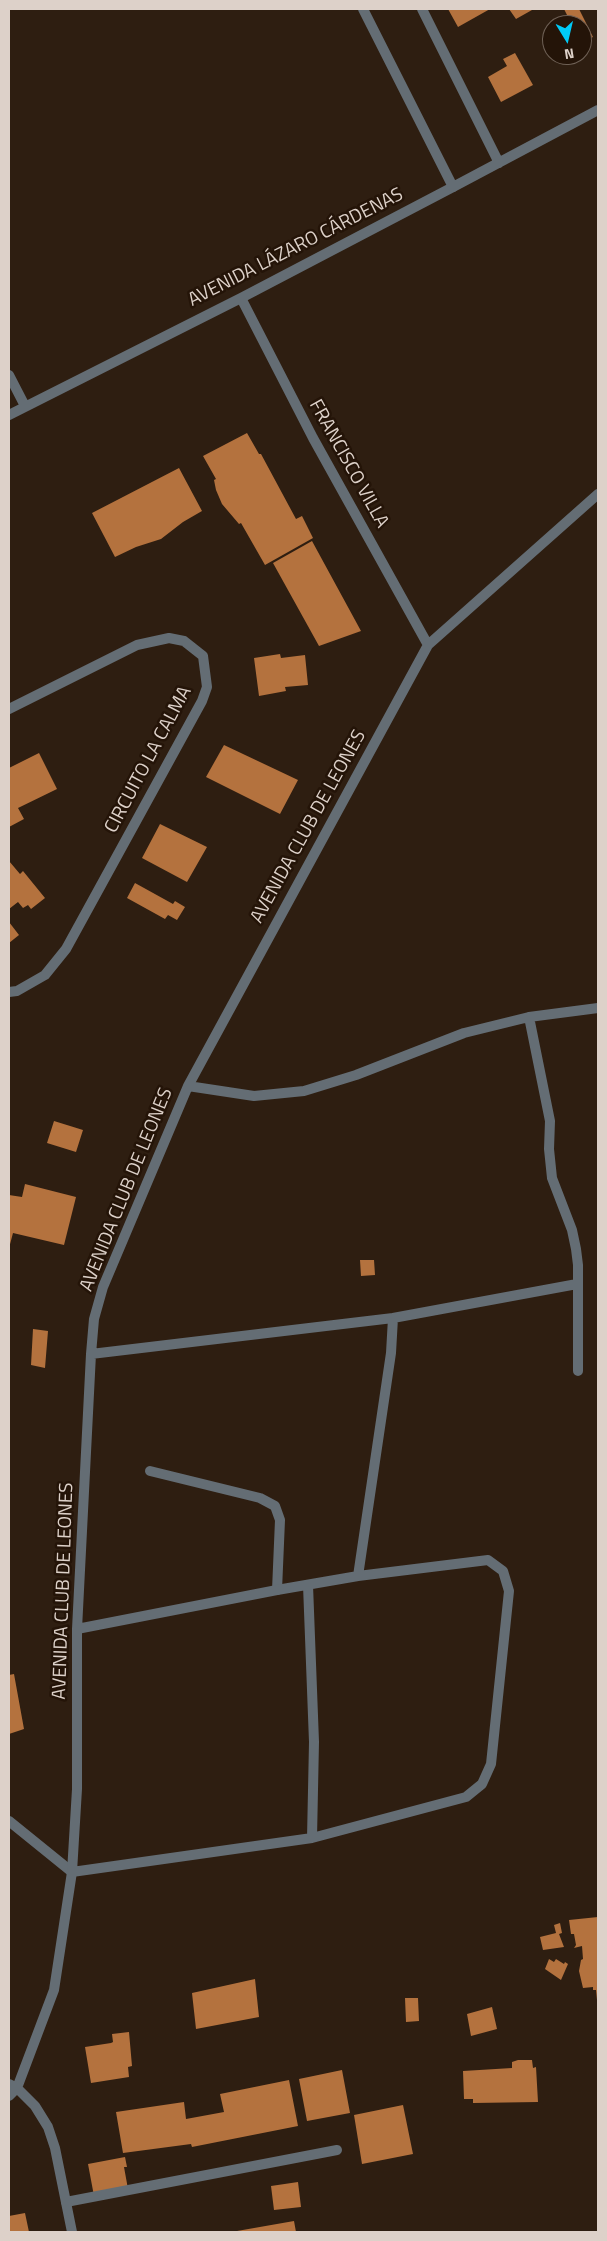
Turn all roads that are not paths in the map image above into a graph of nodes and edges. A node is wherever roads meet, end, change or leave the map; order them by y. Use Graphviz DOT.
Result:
graph roads {
  1 [pos="363,9"];
  2 [pos="422,9"];
  3 [pos="598,110"];
  4 [pos="499,163"];
  5 [pos="453,187"];
  6 [pos="241,298"];
  7 [pos="9,375"];
  8 [pos="25,406"];
  9 [pos="9,415"];
  10 [pos="598,494"];
  11 [pos="428,645"];
  12 [pos="9,709"];
  13 [pos="9,992"];
  14 [pos="598,1008"];
  15 [pos="529,1017"];
  16 [pos="188,1086"];
  17 [pos="577,1284"];
  18 [pos="393,1318"];
  19 [pos="91,1354"];
  20 [pos="578,1371"];
  21 [pos="150,1471"];
  22 [pos="358,1576"];
  23 [pos="308,1585"];
  24 [pos="277,1590"];
  25 [pos="77,1629"];
  26 [pos="9,1821"];
  27 [pos="312,1838"];
  28 [pos="72,1872"];
  29 [pos="13,2086"];
  30 [pos="9,2096"];
  31 [pos="337,2150"];
  32 [pos="66,2202"];
  33 [pos="72,2232"];
  1 -- 5 [label="street"];
  2 -- 4 [label="street"];
  3 -- 4 [label="street, AVENIDA LÁZARO CÁRDENAS"];
  4 -- 5 [label="street, AVENIDA LÁZARO CÁRDENAS"];
  5 -- 6 [label="street, AVENIDA LÁZARO CÁRDENAS"];
  6 -- 8 [label="street, AVENIDA LÁZARO CÁRDENAS"];
  6 -- 11 [label="street, FRANCISCO VILLA"];
  7 -- 8 [label="street"];
  8 -- 9 [label="street, AVENIDA LÁZARO CÁRDENAS"];
  10 -- 11 [label="street, AVENIDA CLUB DE LEONES"];
  11 -- 16 [label="street, AVENIDA CLUB DE LEONES"];
  12 -- 13 [label="street, CIRCUITO LA CALMA"];
  14 -- 15 [label="street"];
  15 -- 16 [label="street"];
  15 -- 17 [label="street"];
  16 -- 19 [label="street, AVENIDA CLUB DE LEONES"];
  17 -- 18 [label="street"];
  17 -- 20 [label="street"];
  18 -- 19 [label="street"];
  18 -- 22 [label="street"];
  19 -- 25 [label="street, AVENIDA CLUB DE LEONES"];
  21 -- 24 [label="street"];
  22 -- 23 [label="street"];
  22 -- 27 [label="street"];
  23 -- 24 [label="street"];
  23 -- 27 [label="street"];
  24 -- 25 [label="street"];
  25 -- 28 [label="street, AVENIDA CLUB DE LEONES"];
  26 -- 28 [label="street"];
  27 -- 28 [label="street"];
  28 -- 29 [label="street, AVENIDA CLUB DE LEONES"];
  29 -- 30 [label="street, AVENIDA CLUB DE LEONES"];
  29 -- 32 [label="street"];
  31 -- 32 [label="street"];
  32 -- 33 [label="street"];
}
